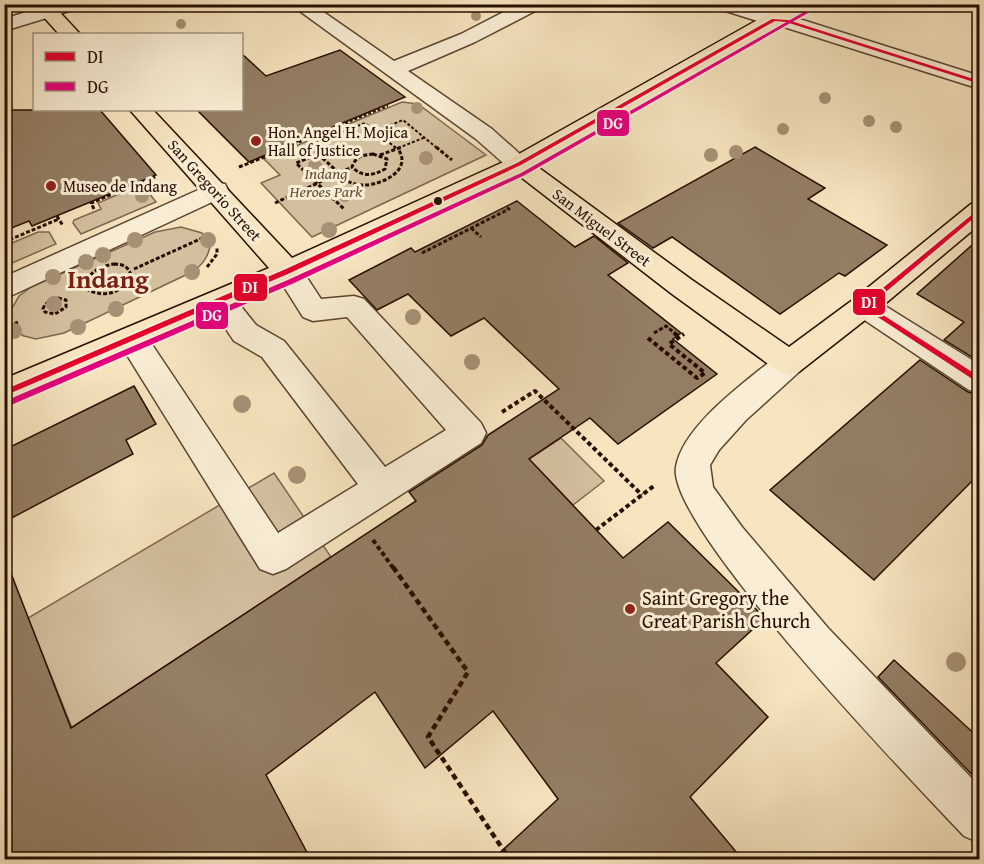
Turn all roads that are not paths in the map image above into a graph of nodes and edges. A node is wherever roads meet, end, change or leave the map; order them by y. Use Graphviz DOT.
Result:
graph roads {
  1 [pos="72,4"];
  2 [pos="299,4"];
  3 [pos="534,4"];
  4 [pos="723,4"];
  5 [pos="801,4"];
  6 [pos="45,8"];
  7 [pos="774,20"];
  8 [pos="4,25"];
  9 [pos="69,33"];
  10 [pos="394,69"];
  11 [pos="980,83"];
  12 [pos="142,111"];
  13 [pos="519,164"];
  14 [pos="216,190"];
  15 [pos="980,210"];
  16 [pos="288,271"];
  17 [pos="4,289"];
  18 [pos="221,301"];
  19 [pos="864,306"];
  20 [pos="132,339"];
  21 [pos="789,363"];
  22 [pos="980,381"];
  23 [pos="6,390"];
  24 [pos="381,488"];
  25 [pos="980,820"];
  1 -- 6 [label="street"];
  2 -- 10 [label="street, San Miguel Street"];
  3 -- 10 [label="street"];
  4 -- 7 [label="street"];
  5 -- 7 [label="main road"];
  6 -- 8 [label="street"];
  6 -- 9 [label="main road"];
  7 -- 11 [label="street"];
  7 -- 13 [label="main road"];
  10 -- 13 [label="street, San Miguel Street"];
  12 -- 14 [label="main road, San Gregorio Street"];
  13 -- 16 [label="main road"];
  13 -- 21 [label="main road, San Miguel Street"];
  14 -- 16 [label="main road, San Gregorio Street"];
  14 -- 17 [label="street"];
  15 -- 19 [label="main road"];
  16 -- 18 [label="main road"];
  16 -- 24 [label="street"];
  18 -- 20 [label="main road"];
  18 -- 24 [label="street"];
  19 -- 21 [label="main road"];
  19 -- 22 [label="street"];
  20 -- 23 [label="main road"];
  20 -- 24 [label="street"];
  21 -- 25 [label="street"];
}
